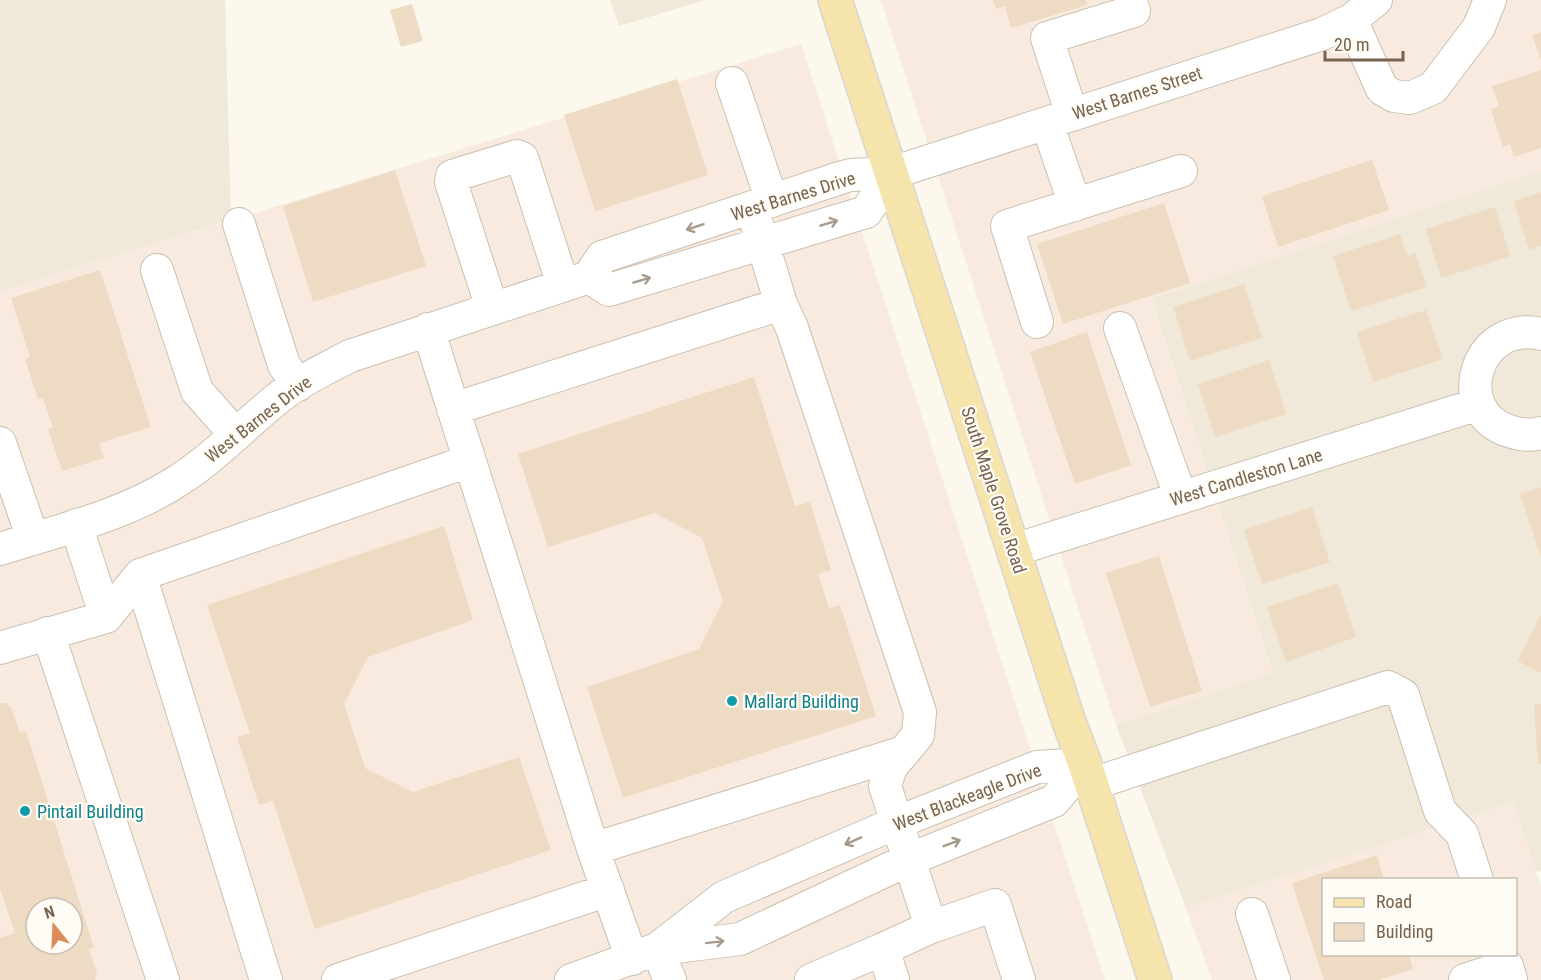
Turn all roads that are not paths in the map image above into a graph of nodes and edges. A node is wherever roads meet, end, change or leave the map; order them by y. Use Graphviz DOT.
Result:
graph roads {
  1 [pos="836,0"];
  2 [pos="1130,0"];
  3 [pos="1376,0"];
  4 [pos="1490,0"];
  5 [pos="1351,20"];
  6 [pos="732,83"];
  7 [pos="1059,119"];
  8 [pos="1181,171"];
  9 [pos="892,173"];
  10 [pos="762,204"];
  11 [pos="1075,205"];
  12 [pos="238,224"];
  13 [pos="763,243"];
  14 [pos="157,270"];
  15 [pos="576,281"];
  16 [pos="781,304"];
  17 [pos="492,308"];
  18 [pos="1037,322"];
  19 [pos="1120,328"];
  20 [pos="428,329"];
  21 [pos="1541,334"];
  22 [pos="298,385"];
  23 [pos="1479,404"];
  24 [pos="453,408"];
  25 [pos="1541,433"];
  26 [pos="236,435"];
  27 [pos="0,443"];
  28 [pos="469,460"];
  29 [pos="1181,498"];
  30 [pos="76,525"];
  31 [pos="33,539"];
  32 [pos="0,549"];
  33 [pos="1014,550"];
  34 [pos="140,575"];
  35 [pos="106,616"];
  36 [pos="48,633"];
  37 [pos="0,648"];
  38 [pos="904,752"];
  39 [pos="1089,774"];
  40 [pos="896,823"];
  41 [pos="592,849"];
  42 [pos="908,860"];
  43 [pos="1477,878"];
  44 [pos="608,890"];
  45 [pos="1252,914"];
  46 [pos="931,927"];
  47 [pos="883,949"];
  48 [pos="645,954"];
  49 [pos="1507,967"];
  50 [pos="163,980"];
  51 [pos="266,980"];
  52 [pos="338,980"];
  53 [pos="571,980"];
  54 [pos="670,980"];
  55 [pos="812,980"];
  56 [pos="893,980"];
  57 [pos="1018,980"];
  58 [pos="1155,980"];
  59 [pos="1274,980"];
  60 [pos="1465,980"];
  1 -- 9 [label="main road, South Maple Grove Road"];
  2 -- 7 [label="street"];
  3 -- 5 [label="street, West Barnes Street"];
  4 -- 5 [label="street"];
  5 -- 7 [label="street, West Barnes Street"];
  6 -- 10 [label="street"];
  7 -- 9 [label="street, West Barnes Street"];
  7 -- 11 [label="street"];
  8 -- 11 [label="street"];
  9 -- 10 [label="street, West Barnes Drive"];
  13 -- 9 [label="street, West Barnes Drive, one-way"];
  9 -- 33 [label="main road, South Maple Grove Road"];
  10 -- 13 [label="street"];
  10 -- 15 [label="street, West Barnes Drive, one-way"];
  11 -- 18 [label="street"];
  12 -- 22 [label="street"];
  15 -- 13 [label="street, West Barnes Drive, one-way"];
  13 -- 16 [label="street"];
  14 -- 26 [label="street"];
  15 -- 17 [label="street, West Barnes Drive"];
  15 -- 17 [label="street"];
  16 -- 24 [label="street"];
  16 -- 38 [label="street"];
  17 -- 20 [label="street, West Barnes Drive"];
  19 -- 29 [label="street"];
  20 -- 22 [label="street, West Barnes Drive"];
  20 -- 24 [label="street"];
  21 -- 23 [label="street"];
  22 -- 26 [label="street, West Barnes Drive"];
  23 -- 25 [label="street"];
  23 -- 29 [label="street, West Candleston Lane"];
  24 -- 28 [label="street"];
  26 -- 30 [label="street, West Barnes Drive"];
  27 -- 31 [label="street"];
  28 -- 34 [label="street"];
  28 -- 41 [label="street"];
  29 -- 33 [label="street, West Candleston Lane"];
  30 -- 31 [label="street, West Barnes Drive"];
  30 -- 35 [label="street"];
  31 -- 32 [label="street, West Barnes Drive"];
  33 -- 39 [label="main road, South Maple Grove Road"];
  34 -- 35 [label="street"];
  34 -- 51 [label="street"];
  35 -- 36 [label="street"];
  36 -- 37 [label="street"];
  36 -- 50 [label="street"];
  38 -- 40 [label="street"];
  38 -- 41 [label="street"];
  39 -- 40 [label="street, West Blackeagle Drive"];
  42 -- 39 [label="street, West Blackeagle Drive, one-way"];
  39 -- 43 [label="street"];
  39 -- 58 [label="main road, South Maple Grove Road"];
  40 -- 42 [label="street"];
  40 -- 48 [label="street, West Blackeagle Drive, one-way"];
  41 -- 44 [label="street"];
  42 -- 46 [label="street"];
  48 -- 42 [label="street, West Blackeagle Drive, one-way"];
  44 -- 48 [label="street"];
  44 -- 52 [label="street"];
  45 -- 59 [label="street"];
  46 -- 47 [label="street"];
  46 -- 57 [label="street"];
  47 -- 55 [label="street"];
  47 -- 56 [label="street"];
  48 -- 53 [label="street, West Blackeagle Drive"];
  48 -- 54 [label="street"];
  49 -- 60 [label="street"];
}
